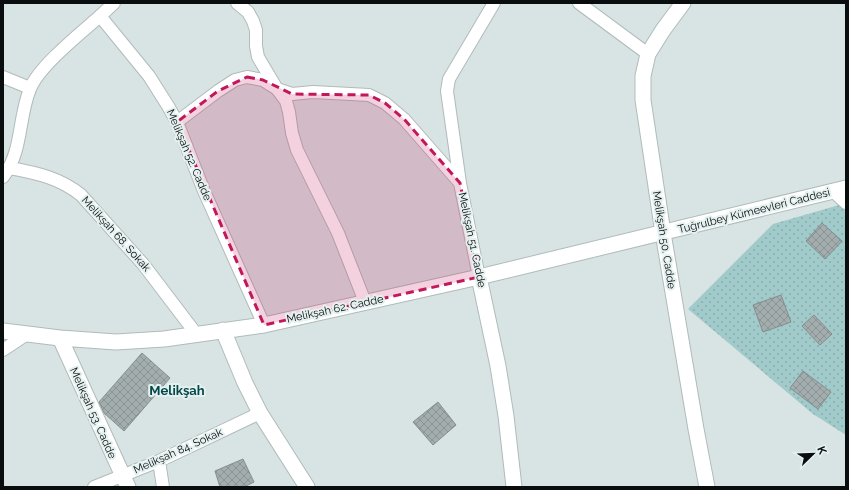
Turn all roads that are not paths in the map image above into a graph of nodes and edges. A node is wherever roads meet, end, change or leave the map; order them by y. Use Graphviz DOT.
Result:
graph roads {
  1 [pos="114,3"];
  2 [pos="237,3"];
  3 [pos="494,3"];
  4 [pos="579,3"];
  5 [pos="684,3"];
  6 [pos="100,16"];
  7 [pos="648,54"];
  8 [pos="3,77"];
  9 [pos="30,88"];
  10 [pos="277,89"];
  11 [pos="177,122"];
  12 [pos="7,172"];
  13 [pos="460,183"];
  14 [pos="840,189"];
  15 [pos="846,203"];
  16 [pos="663,233"];
  17 [pos="479,277"];
  18 [pos="365,302"];
  19 [pos="264,325"];
  20 [pos="223,330"];
  21 [pos="3,331"];
  22 [pos="27,334"];
  23 [pos="198,335"];
  24 [pos="60,338"];
  25 [pos="3,350"];
  26 [pos="260,413"];
  27 [pos="159,461"];
  28 [pos="125,482"];
  29 [pos="94,487"];
  30 [pos="163,487"];
  31 [pos="307,487"];
  32 [pos="514,487"];
  33 [pos="708,487"];
  1 -- 6 [label="street"];
  2 -- 10 [label="street"];
  3 -- 13 [label="street, Melikşah 51. Cadde"];
  4 -- 7 [label="street"];
  5 -- 7 [label="street, Melikşah 50. Cadde"];
  6 -- 9 [label="street"];
  6 -- 11 [label="street, Melikşah 52. Cadde"];
  7 -- 16 [label="street, Melikşah 50. Cadde"];
  8 -- 9 [label="street"];
  9 -- 12 [label="street"];
  10 -- 11 [label="street"];
  10 -- 13 [label="street"];
  10 -- 18 [label="street"];
  11 -- 19 [label="street, Melikşah 52. Cadde"];
  12 -- 23 [label="street, Melikşah 68. Sokak"];
  13 -- 17 [label="street, Melikşah 51. Cadde"];
  14 -- 15 [label="street"];
  14 -- 16 [label="street, Tuğrulbey Kümeevleri Caddesi"];
  16 -- 17 [label="street, Melikşah 62. Cadde"];
  16 -- 33 [label="street, Melikşah 50. Cadde"];
  17 -- 18 [label="street, Melikşah 62. Cadde"];
  17 -- 32 [label="street, Melikşah 51. Cadde"];
  18 -- 19 [label="street, Melikşah 62. Cadde"];
  19 -- 20 [label="street, Melikşah 62. Cadde"];
  20 -- 23 [label="street, Melikşah 62. Cadde"];
  20 -- 26 [label="street"];
  21 -- 22 [label="street, Melikşah 62. Cadde"];
  22 -- 24 [label="street, Melikşah 62. Cadde"];
  22 -- 25 [label="street"];
  23 -- 24 [label="street, Melikşah 62. Cadde"];
  24 -- 28 [label="street, Melikşah 53. Cadde"];
  26 -- 27 [label="street, Melikşah 84. Sokak"];
  26 -- 31 [label="street"];
  27 -- 28 [label="street, Melikşah 84. Sokak"];
  27 -- 30 [label="street"];
  28 -- 29 [label="street, Melikşah 84. Sokak"];
}
